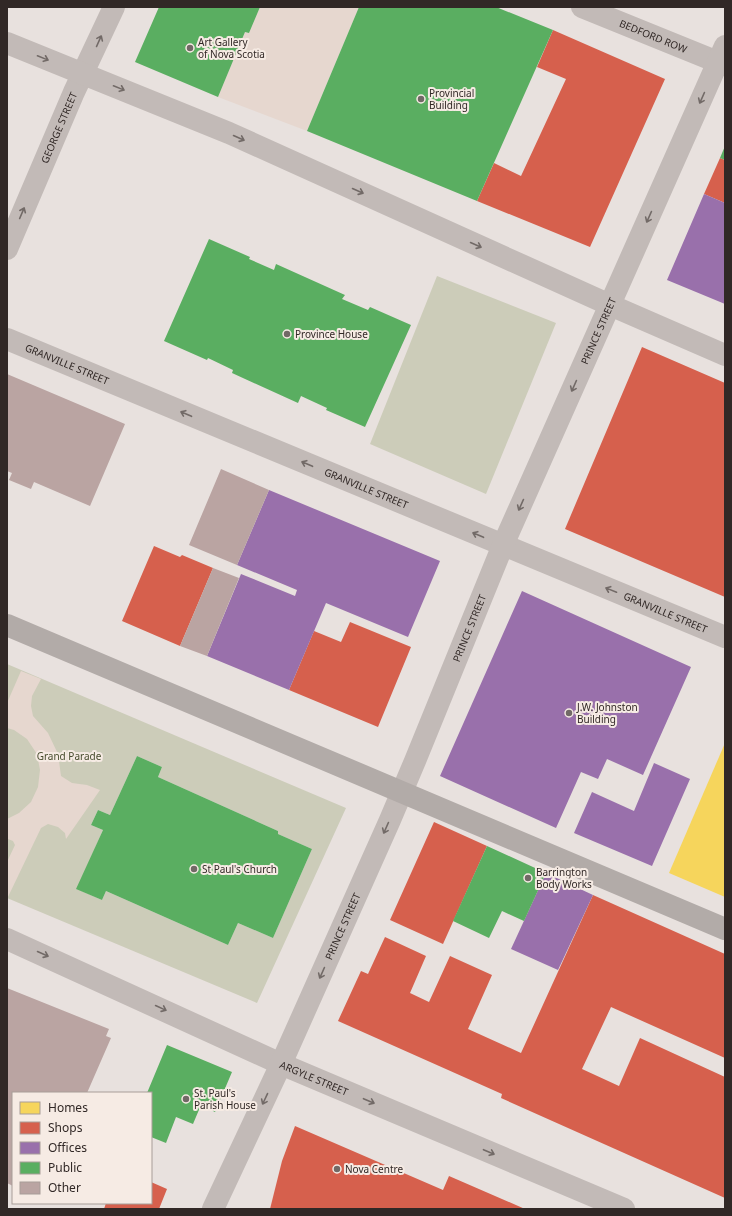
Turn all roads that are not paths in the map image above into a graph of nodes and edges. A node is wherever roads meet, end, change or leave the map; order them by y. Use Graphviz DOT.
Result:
graph roads {
  1 [pos="114,7"];
  2 [pos="582,7"];
  3 [pos="7,43"];
  4 [pos="723,58"];
  5 [pos="83,74"];
  6 [pos="7,249"];
  7 [pos="610,305"];
  8 [pos="7,339"];
  9 [pos="725,355"];
  10 [pos="503,546"];
  11 [pos="7,625"];
  12 [pos="725,637"];
  13 [pos="402,792"];
  14 [pos="725,929"];
  15 [pos="7,939"];
  16 [pos="281,1064"];
  17 [pos="213,1209"];
  18 [pos="624,1209"];
  5 -- 1 [label="street, GEORGE STREET, one-way"];
  2 -- 4 [label="street, BEDFORD ROW"];
  3 -- 5 [label="street, one-way"];
  4 -- 7 [label="street, PRINCE STREET, one-way"];
  6 -- 5 [label="street, GEORGE STREET, one-way"];
  5 -- 7 [label="street, one-way"];
  7 -- 9 [label="street"];
  7 -- 10 [label="street, PRINCE STREET, one-way"];
  10 -- 8 [label="street, GRANVILLE STREET, one-way"];
  12 -- 10 [label="street, GRANVILLE STREET, one-way"];
  10 -- 13 [label="street, PRINCE STREET"];
  11 -- 13 [label="main road"];
  13 -- 14 [label="main road"];
  13 -- 16 [label="street, PRINCE STREET, one-way"];
  15 -- 16 [label="street, ARGYLE STREET, one-way"];
  16 -- 17 [label="street, PRINCE STREET, one-way"];
  16 -- 18 [label="street, ARGYLE STREET, one-way"];
}
